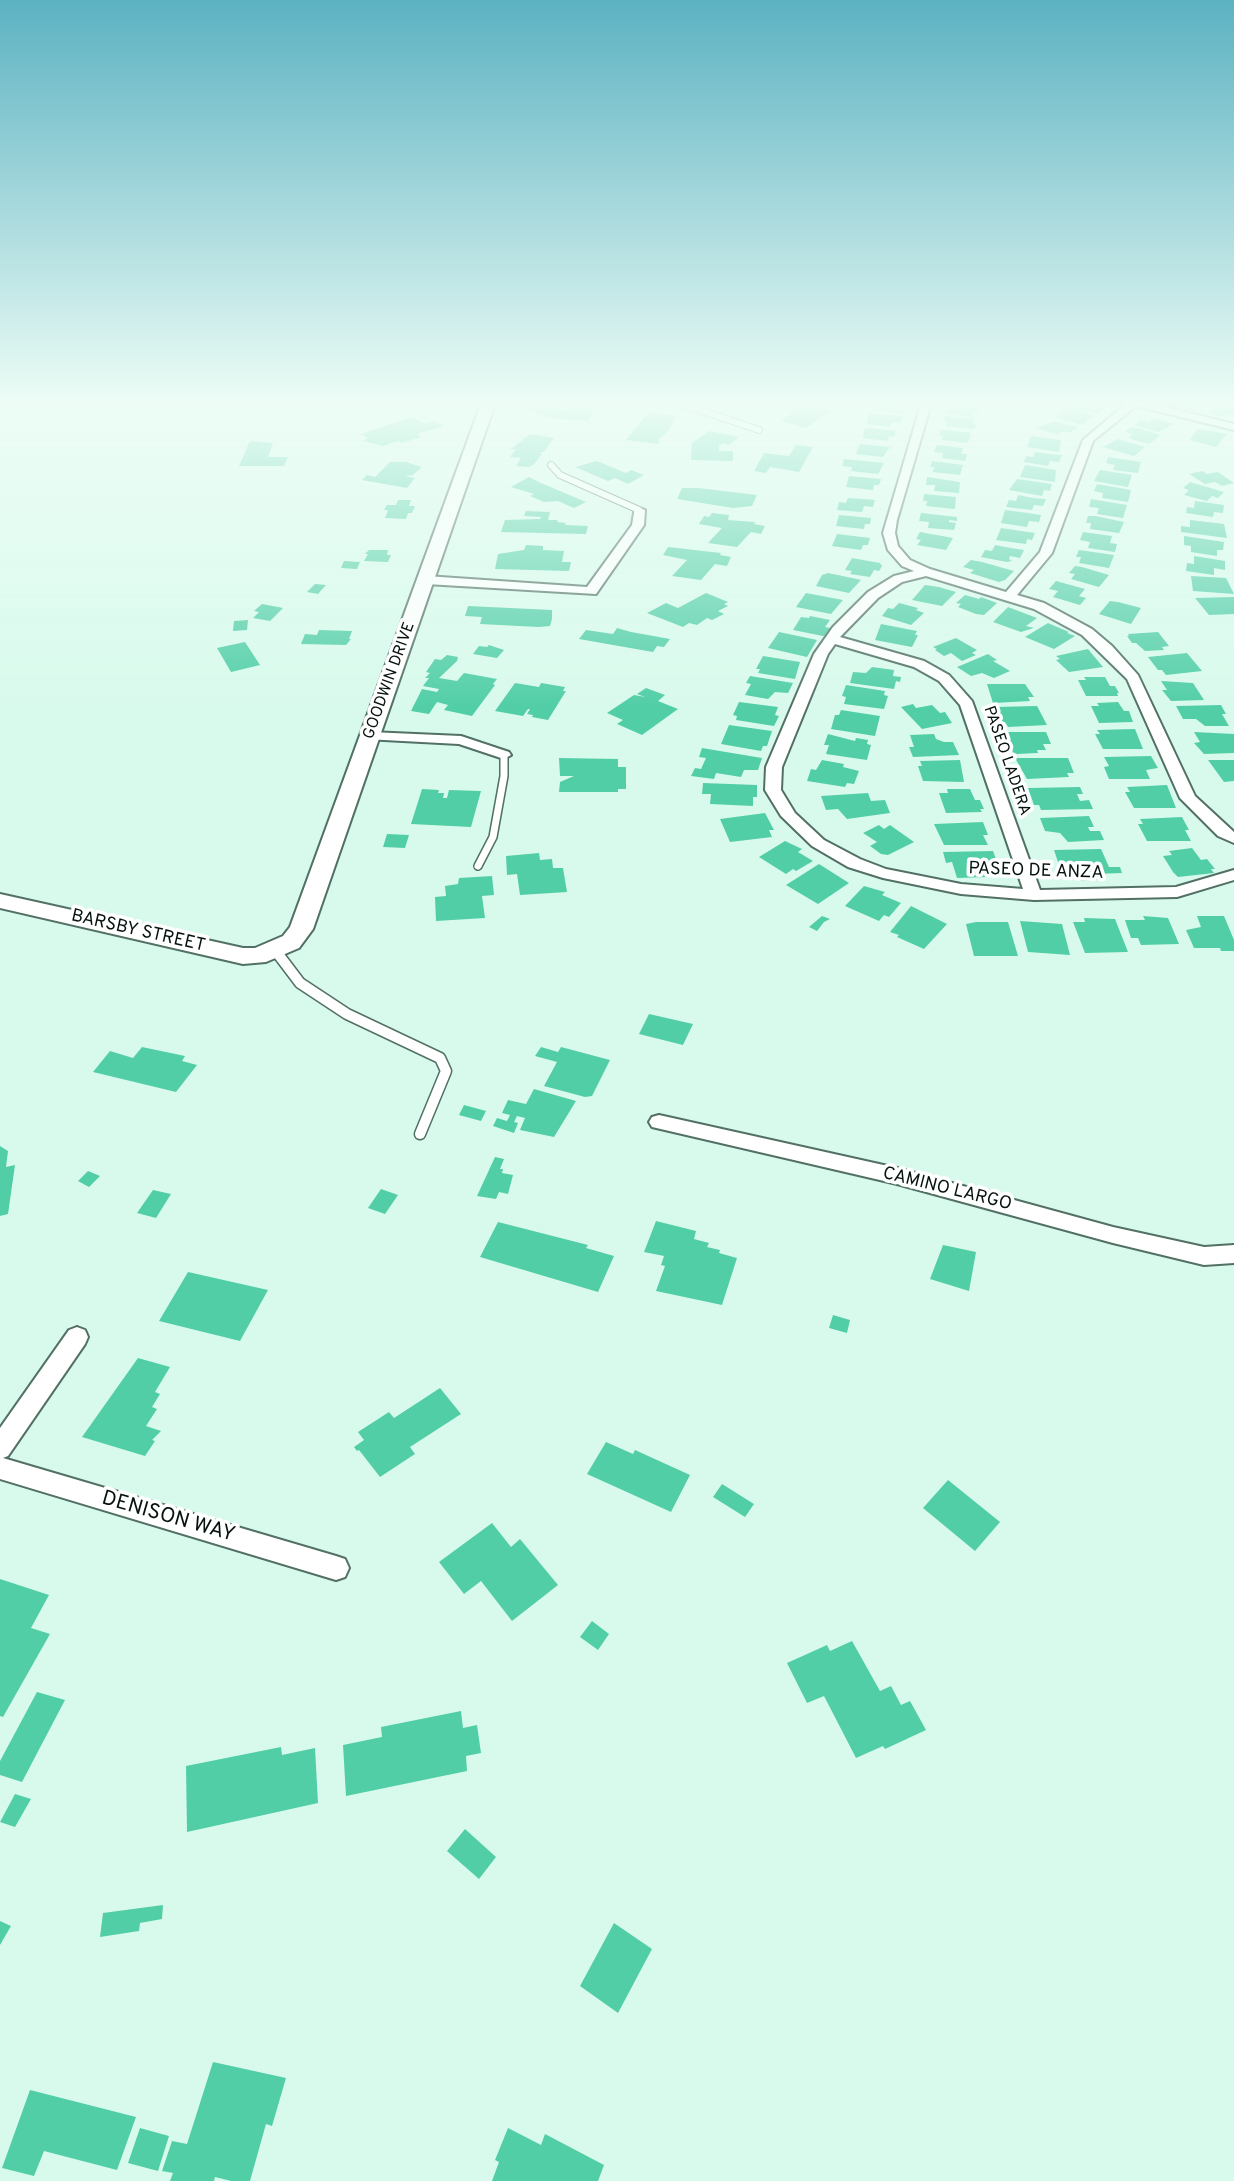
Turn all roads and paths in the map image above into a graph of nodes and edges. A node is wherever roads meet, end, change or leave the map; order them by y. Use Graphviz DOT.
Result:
graph roads {
  1 [pos="453,503"];
  2 [pos="623,503"];
  3 [pos="897,503"];
  4 [pos="1065,503"];
  5 [pos="639,510"];
  6 [pos="926,572"];
  7 [pos="426,580"];
  8 [pos="1009,597"];
  9 [pos="834,639"];
  10 [pos="370,736"];
  11 [pos="504,755"];
  12 [pos="1234,838"];
  13 [pos="478,866"];
  14 [pos="1234,875"];
  15 [pos="1034,895"];
  16 [pos="0,901"];
  17 [pos="275,950"];
  18 [pos="659,1122"];
  19 [pos="420,1134"];
  20 [pos="1234,1254"];
  21 [pos="77,1337"];
  22 [pos="0,1448"];
  23 [pos="0,1468"];
  24 [pos="336,1568"];
  1 -- 7 [label="street, GOODWIN DRIVE"];
  2 -- 5 [label="lane"];
  3 -- 6 [label="street"];
  4 -- 8 [label="street"];
  5 -- 7 [label="street"];
  6 -- 8 [label="street"];
  6 -- 9 [label="street, PASEO DE ANZA"];
  7 -- 10 [label="street, GOODWIN DRIVE"];
  8 -- 12 [label="street"];
  9 -- 15 [label="street, PASEO LADERA"];
  9 -- 15 [label="street, PASEO DE ANZA"];
  10 -- 11 [label="street"];
  10 -- 17 [label="street, GOODWIN DRIVE"];
  11 -- 13 [label="lane"];
  14 -- 15 [label="street, PASEO DE ANZA"];
  16 -- 17 [label="street, BARSBY STREET"];
  17 -- 19 [label="lane"];
  18 -- 20 [label="street, CAMINO LARGO"];
  21 -- 22 [label="street"];
  23 -- 24 [label="street, DENISON WAY"];
}
